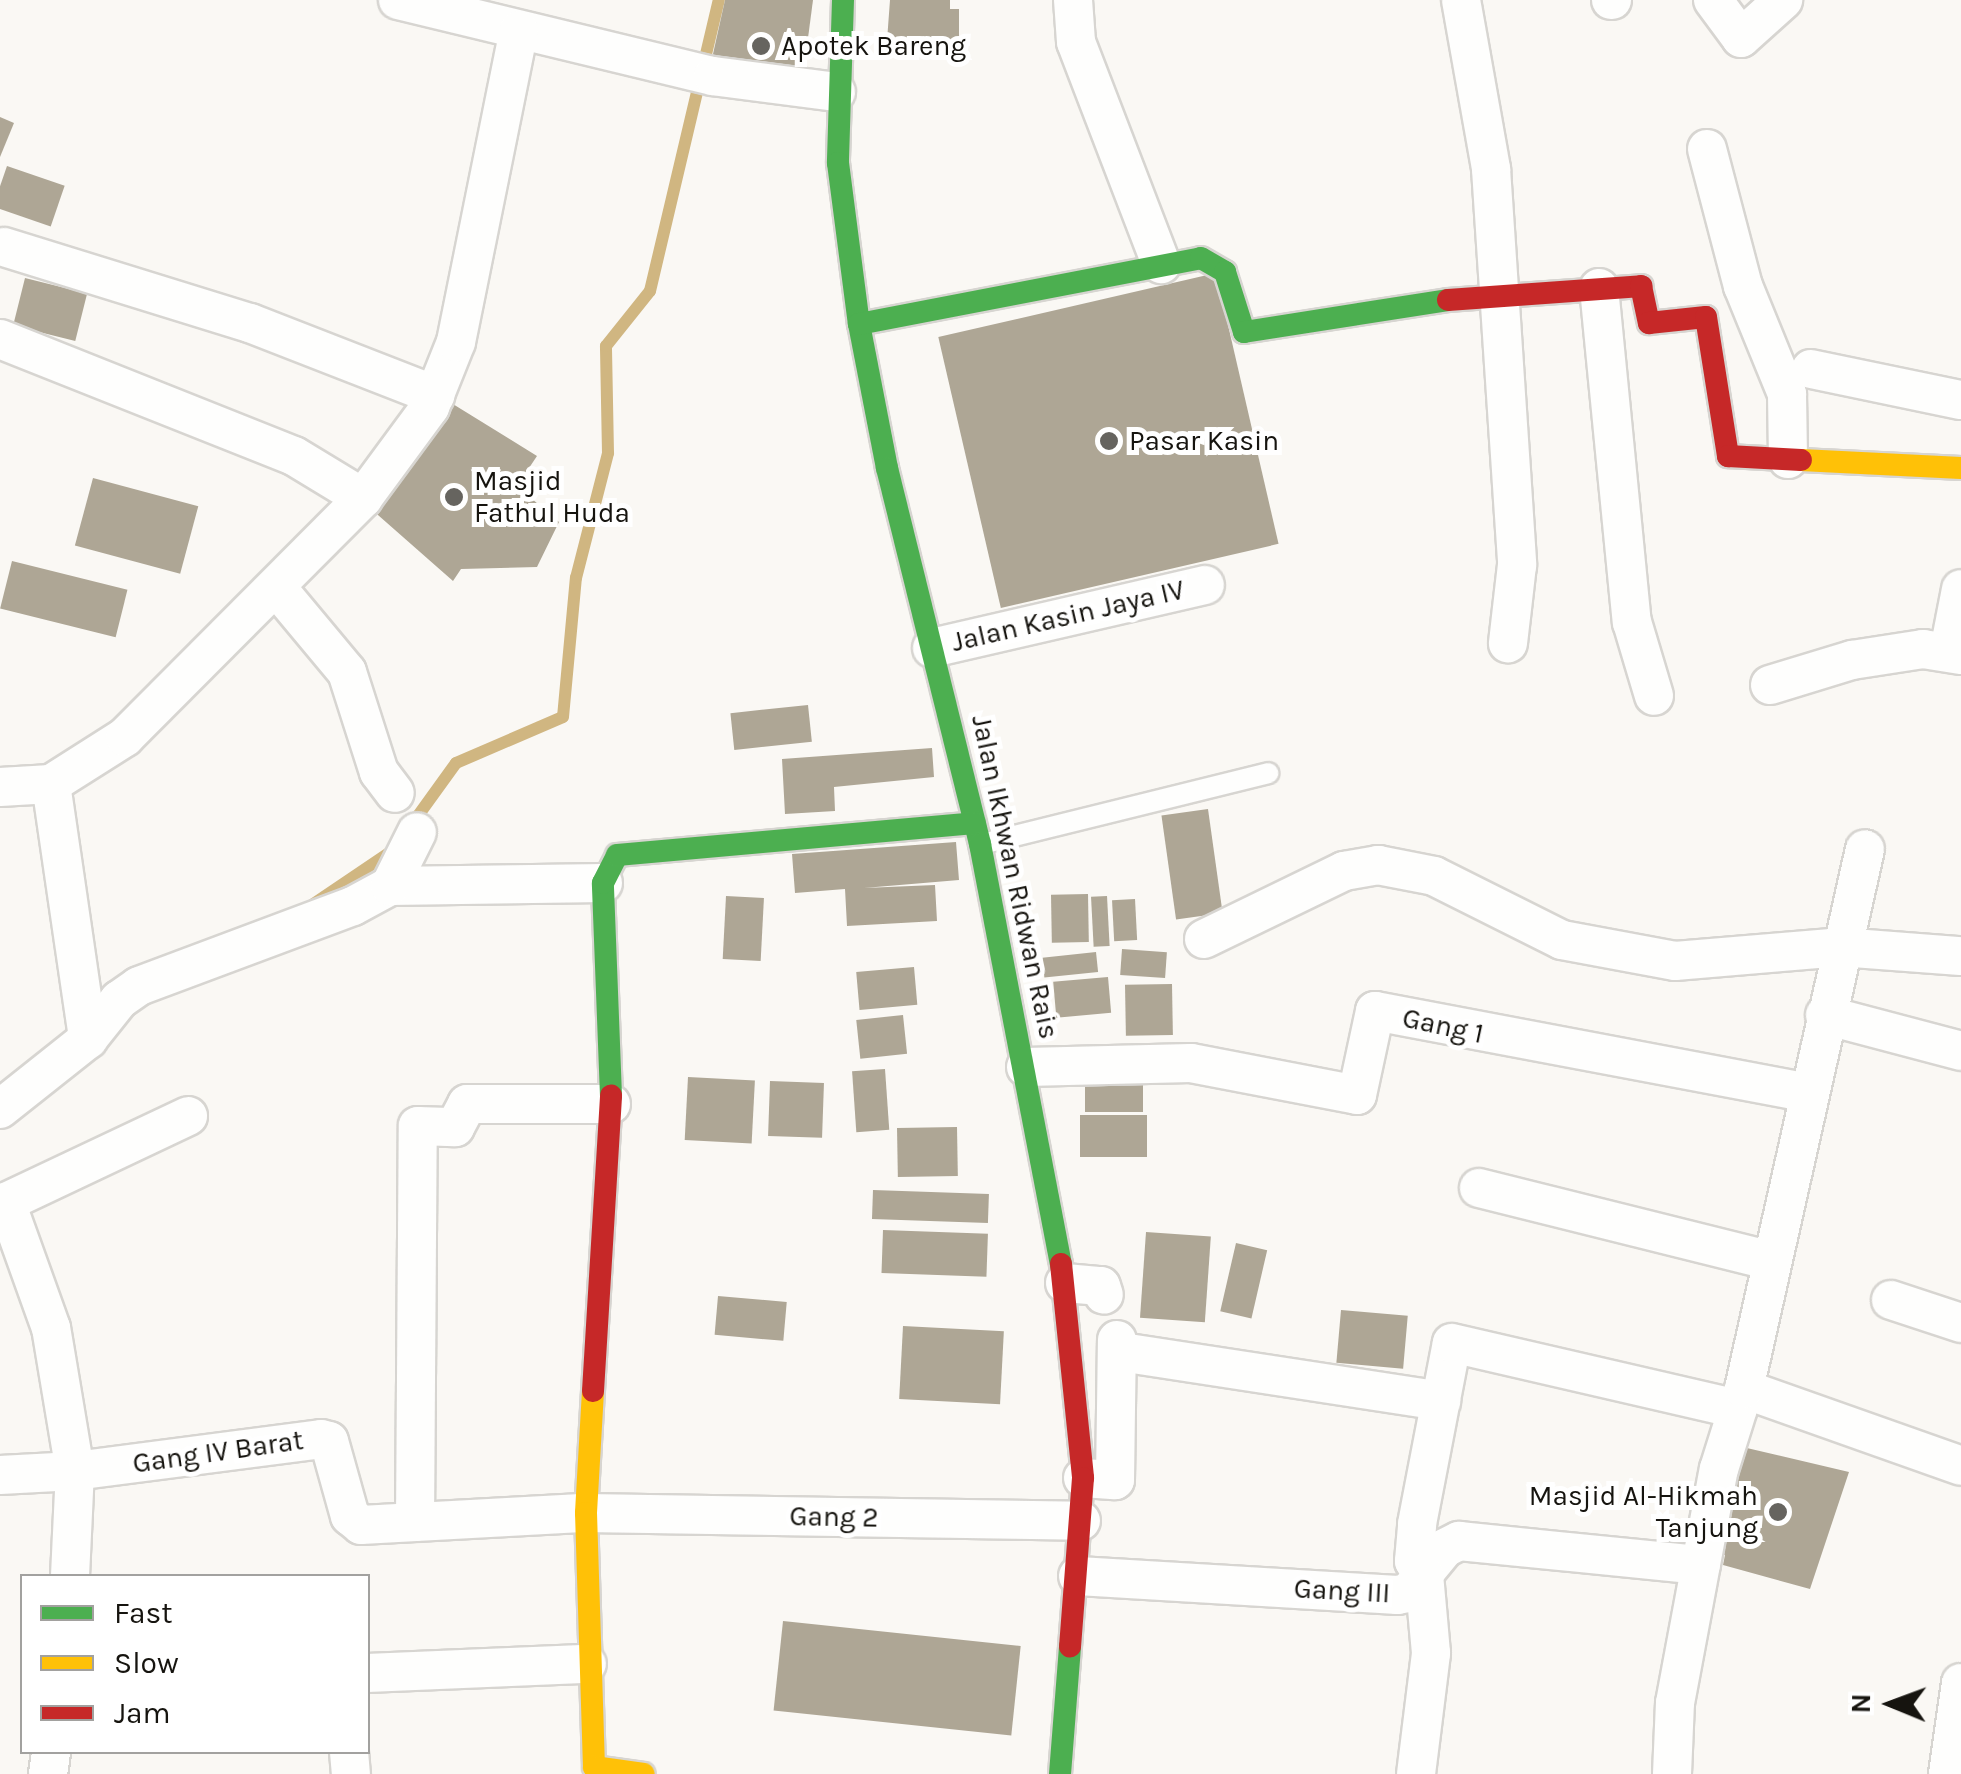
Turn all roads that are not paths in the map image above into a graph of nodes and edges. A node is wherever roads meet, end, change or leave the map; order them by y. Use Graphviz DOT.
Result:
graph roads {
  1 [pos="398,0"];
  2 [pos="844,0"];
  3 [pos="1073,0"];
  4 [pos="1460,0"];
  5 [pos="1713,0"];
  6 [pos="1784,0"];
  7 [pos="518,30"];
  8 [pos="836,92"];
  9 [pos="1707,150"];
  10 [pos="4,247"];
  11 [pos="1175,261"];
  12 [pos="1599,288"];
  13 [pos="1497,292"];
  14 [pos="858,324"];
  15 [pos="0,339"];
  16 [pos="1811,369"];
  17 [pos="435,395"];
  18 [pos="1961,400"];
  19 [pos="1788,459"];
  20 [pos="1961,468"];
  21 [pos="362,498"];
  22 [pos="1204,585"];
  23 [pos="276,588"];
  24 [pos="1961,589"];
  25 [pos="1508,643"];
  26 [pos="932,648"];
  27 [pos="1955,653"];
  28 [pos="1770,685"];
  29 [pos="1654,696"];
  30 [pos="1268,773"];
  31 [pos="51,784"];
  32 [pos="0,787"];
  33 [pos="394,793"];
  34 [pos="418,832"];
  35 [pos="978,834"];
  36 [pos="1865,849"];
  37 [pos="603,883"];
  38 [pos="390,886"];
  39 [pos="1204,939"];
  40 [pos="1840,948"];
  41 [pos="1961,956"];
  42 [pos="1825,1014"];
  43 [pos="84,1028"];
  44 [pos="1961,1051"];
  45 [pos="1026,1066"];
  46 [pos="1807,1093"];
  47 [pos="610,1104"];
  48 [pos="0,1109"];
  49 [pos="188,1116"];
  50 [pos="1479,1188"];
  51 [pos="3,1204"];
  52 [pos="1771,1261"];
  53 [pos="1065,1283"];
  54 [pos="1104,1295"];
  55 [pos="1891,1300"];
  56 [pos="1961,1323"];
  57 [pos="1740,1399"];
  58 [pos="1441,1401"];
  59 [pos="1961,1466"];
  60 [pos="75,1471"];
  61 [pos="0,1475"];
  62 [pos="1083,1478"];
  63 [pos="586,1512"];
  64 [pos="1082,1521"];
  65 [pos="415,1522"];
  66 [pos="1701,1565"];
  67 [pos="70,1574"];
  68 [pos="1424,1575"];
  69 [pos="1078,1576"];
  70 [pos="587,1664"];
  71 [pos="370,1674"];
  72 [pos="1961,1684"];
  73 [pos="644,1774"];
  74 [pos="1060,1774"];
  75 [pos="1416,1774"];
  76 [pos="1672,1774"];
  77 [pos="1948,1774"];
  1 -- 7 [label="street"];
  2 -- 8 [label="street, Jalan Ikhwan Ridwan Rais"];
  3 -- 11 [label="street"];
  4 -- 13 [label="street"];
  5 -- 6 [label="street"];
  7 -- 8 [label="street"];
  7 -- 17 [label="street"];
  8 -- 14 [label="street, Jalan Ikhwan Ridwan Rais"];
  9 -- 19 [label="street"];
  10 -- 17 [label="street"];
  11 -- 13 [label="street"];
  11 -- 14 [label="street"];
  12 -- 13 [label="street"];
  12 -- 19 [label="street"];
  12 -- 29 [label="street"];
  13 -- 25 [label="street"];
  14 -- 26 [label="street, Jalan Ikhwan Ridwan Rais"];
  15 -- 21 [label="street"];
  16 -- 18 [label="street"];
  17 -- 21 [label="street"];
  19 -- 20 [label="street"];
  21 -- 23 [label="street"];
  22 -- 26 [label="street, Jalan Kasin Jaya IV"];
  23 -- 31 [label="street"];
  23 -- 33 [label="street"];
  24 -- 27 [label="street"];
  26 -- 35 [label="street, Jalan Ikhwan Ridwan Rais"];
  27 -- 28 [label="street"];
  30 -- 35 [label="lane"];
  31 -- 32 [label="street"];
  31 -- 43 [label="street"];
  33 -- 34 [label="lane"];
  34 -- 38 [label="street"];
  35 -- 37 [label="street"];
  35 -- 45 [label="street, Jalan Ikhwan Ridwan Rais"];
  36 -- 40 [label="street"];
  37 -- 38 [label="street"];
  37 -- 47 [label="street"];
  38 -- 43 [label="street"];
  39 -- 40 [label="street"];
  40 -- 41 [label="street"];
  40 -- 42 [label="street"];
  42 -- 44 [label="street"];
  42 -- 46 [label="street"];
  43 -- 48 [label="street"];
  45 -- 46 [label="street, Gang 1"];
  45 -- 53 [label="street, Jalan Ikhwan Ridwan Rais"];
  46 -- 52 [label="street"];
  47 -- 63 [label="street"];
  47 -- 65 [label="street"];
  49 -- 51 [label="street"];
  50 -- 52 [label="street"];
  51 -- 60 [label="street"];
  52 -- 57 [label="street"];
  53 -- 54 [label="street"];
  53 -- 62 [label="street, Jalan Ikhwan Ridwan Rais"];
  55 -- 56 [label="street"];
  57 -- 58 [label="street"];
  57 -- 59 [label="street"];
  57 -- 66 [label="street"];
  58 -- 62 [label="street"];
  58 -- 68 [label="street"];
  60 -- 61 [label="street"];
  60 -- 65 [label="street, Gang IV Barat"];
  60 -- 67 [label="street"];
  62 -- 64 [label="street, Jalan Ikhwan Ridwan Rais"];
  63 -- 64 [label="street, Gang 2"];
  63 -- 65 [label="street, Gang IV Barat"];
  63 -- 70 [label="street"];
  64 -- 69 [label="street, Jalan Ikhwan Ridwan Rais"];
  66 -- 68 [label="street, Gang III"];
  66 -- 76 [label="street"];
  68 -- 69 [label="street, Gang III"];
  68 -- 75 [label="street"];
  69 -- 74 [label="street, Jalan Ikhwan Ridwan Rais"];
  70 -- 71 [label="street"];
  70 -- 73 [label="street"];
  72 -- 77 [label="street"];
}
